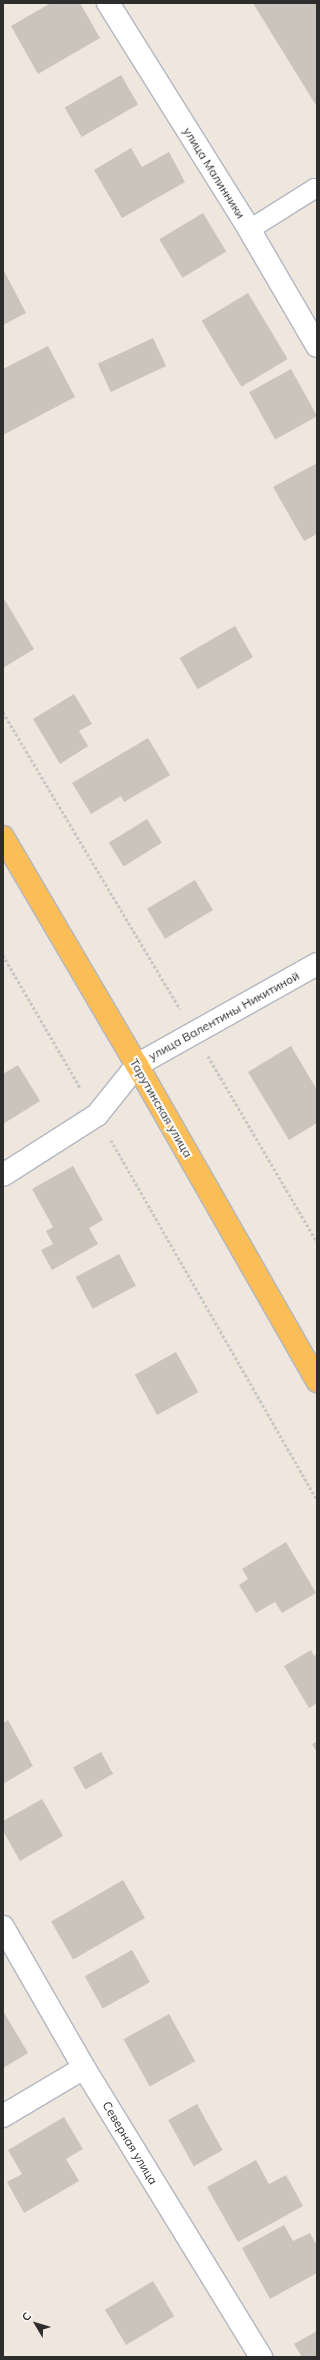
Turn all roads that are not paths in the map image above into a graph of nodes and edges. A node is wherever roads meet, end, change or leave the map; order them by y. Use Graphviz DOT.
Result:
graph roads {
  1 [pos="108,3"];
  2 [pos="317,188"];
  3 [pos="249,229"];
  4 [pos="317,346"];
  5 [pos="3,837"];
  6 [pos="317,964"];
  7 [pos="137,1065"];
  8 [pos="3,1175"];
  9 [pos="317,1381"];
  10 [pos="3,1927"];
  11 [pos="84,2068"];
  12 [pos="3,2116"];
  13 [pos="261,2357"];
  1 -- 3 [label="street, улица Малинники"];
  2 -- 3 [label="lane"];
  3 -- 4 [label="street, улица Малинники"];
  5 -- 7 [label="main road, Тарутинская улица"];
  6 -- 7 [label="street, улица Валентины Никитиной"];
  7 -- 8 [label="street, улица Валентины Никитиной"];
  7 -- 9 [label="main road, Тарутинская улица"];
  10 -- 11 [label="street, Северная улица"];
  11 -- 12 [label="street"];
  11 -- 13 [label="street, Северная улица"];
}
